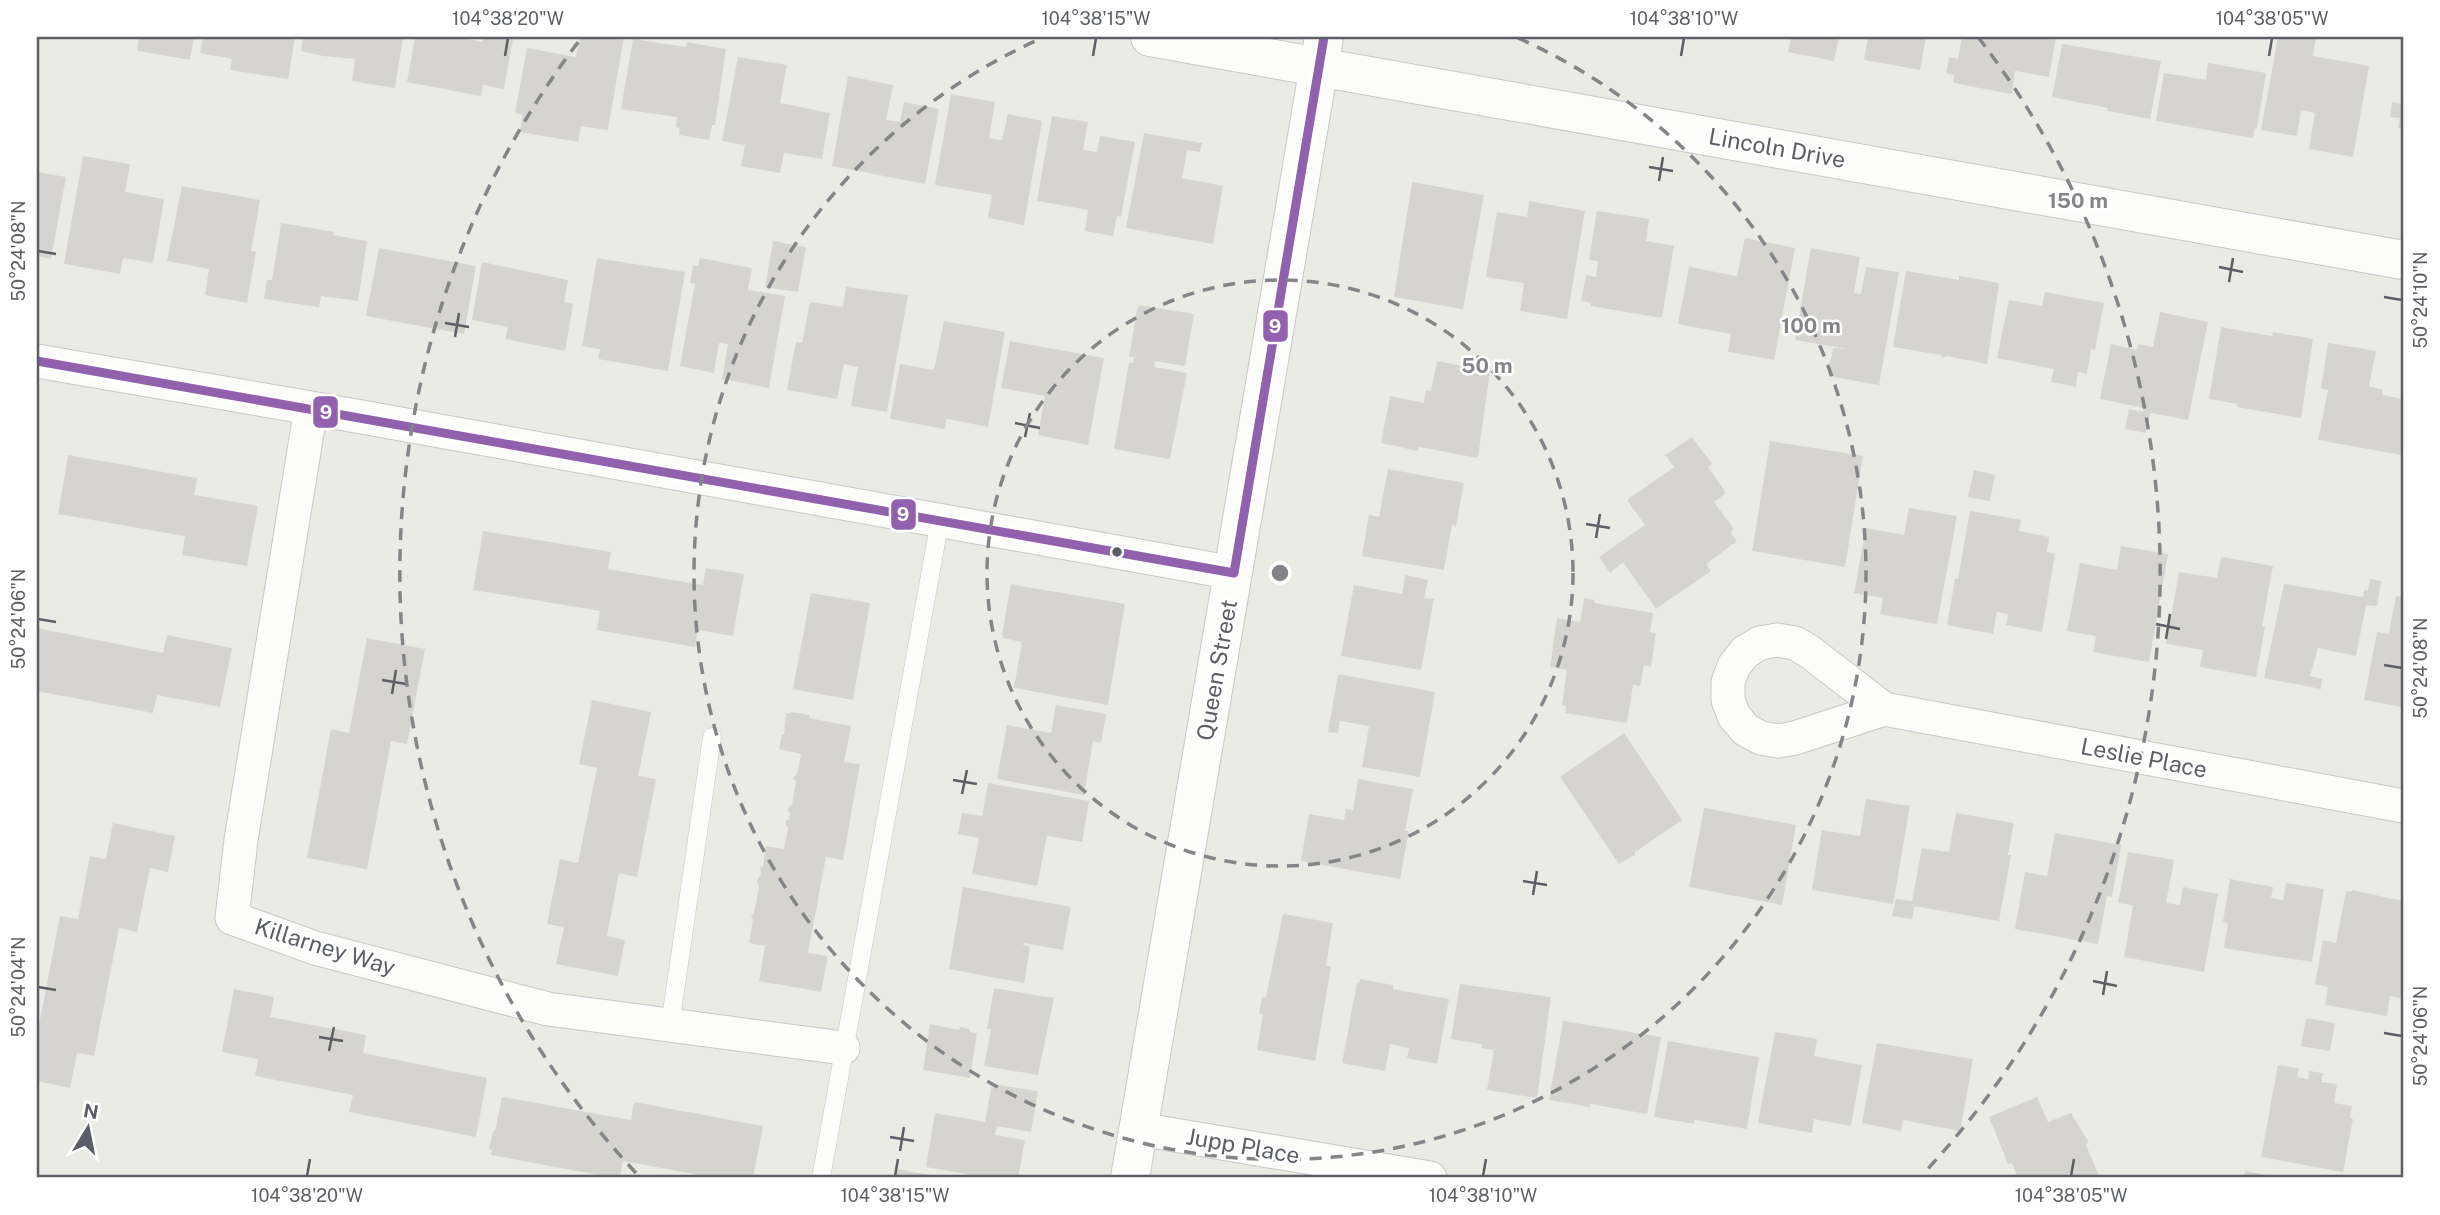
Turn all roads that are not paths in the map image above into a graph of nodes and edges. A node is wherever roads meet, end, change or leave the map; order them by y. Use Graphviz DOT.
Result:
graph roads {
  1 [pos="1150,37"];
  2 [pos="1321,52"];
  3 [pos="2403,260"];
  4 [pos="37,361"];
  5 [pos="311,408"];
  6 [pos="940,520"];
  7 [pos="1234,573"];
  8 [pos="1884,709"];
  9 [pos="712,737"];
  10 [pos="2403,806"];
  11 [pos="670,1025"];
  12 [pos="843,1048"];
  13 [pos="1139,1129"];
  14 [pos="821,1178"];
  15 [pos="1130,1178"];
  16 [pos="1430,1178"];
  1 -- 2 [label="street, Lincoln Drive"];
  2 -- 3 [label="street, Lincoln Drive"];
  2 -- 7 [label="street, Queen Street"];
  4 -- 5 [label="street"];
  5 -- 6 [label="street"];
  5 -- 11 [label="street, Killarney Way"];
  6 -- 7 [label="street"];
  6 -- 12 [label="lane"];
  7 -- 13 [label="street, Queen Street"];
  8 -- 10 [label="street, Leslie Place"];
  9 -- 11 [label="lane"];
  11 -- 12 [label="street, Killarney Way"];
  12 -- 14 [label="lane"];
  13 -- 15 [label="street, Queen Street"];
  13 -- 16 [label="street, Jupp Place"];
}
